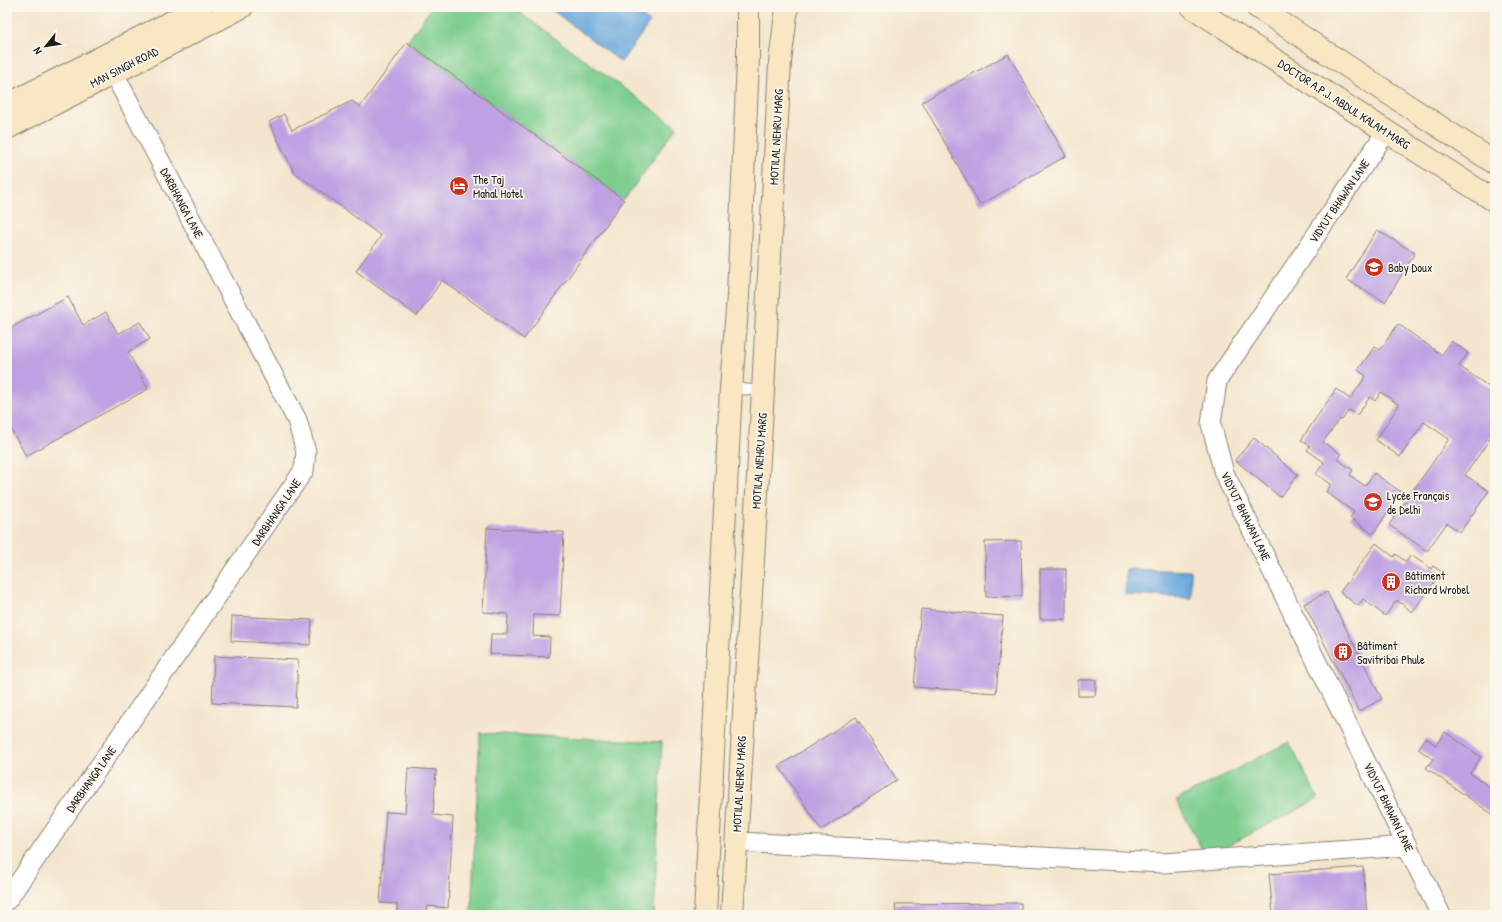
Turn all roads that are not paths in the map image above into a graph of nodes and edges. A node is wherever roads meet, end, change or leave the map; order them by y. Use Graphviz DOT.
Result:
graph roads {
  1 [pos="201,7"];
  2 [pos="242,7"];
  3 [pos="748,7"];
  4 [pos="788,7"];
  5 [pos="1192,7"];
  6 [pos="1257,7"];
  7 [pos="113,72"];
  8 [pos="7,105"];
  9 [pos="7,128"];
  10 [pos="1386,132"];
  11 [pos="1495,163"];
  12 [pos="1495,201"];
  13 [pos="731,388"];
  14 [pos="763,391"];
  15 [pos="736,842"];
  16 [pos="1408,846"];
  17 [pos="7,900"];
  18 [pos="7,912"];
  19 [pos="10,915"];
  20 [pos="705,915"];
  21 [pos="732,915"];
  22 [pos="1441,915"];
  1 -- 8 [label="main road, MAN SINGH ROAD"];
  2 -- 7 [label="main road, MAN SINGH ROAD"];
  3 -- 13 [label="main road"];
  4 -- 14 [label="main road, MOTILAL NEHRU MARG"];
  5 -- 10 [label="main road, DOCTOR A.P.J. ABDUL KALAM MARG"];
  6 -- 11 [label="main road"];
  7 -- 9 [label="main road, MAN SINGH ROAD"];
  7 -- 17 [label="street, DARBHANGA LANE"];
  10 -- 12 [label="main road, DOCTOR A.P.J. ABDUL KALAM MARG"];
  10 -- 16 [label="street, VIDYUT BHAWAN LANE"];
  13 -- 14 [label="lane"];
  13 -- 20 [label="main road"];
  14 -- 15 [label="main road, MOTILAL NEHRU MARG"];
  15 -- 16 [label="street"];
  15 -- 21 [label="main road, MOTILAL NEHRU MARG"];
  16 -- 22 [label="street, VIDYUT BHAWAN LANE"];
  18 -- 19 [label="street"];
}
